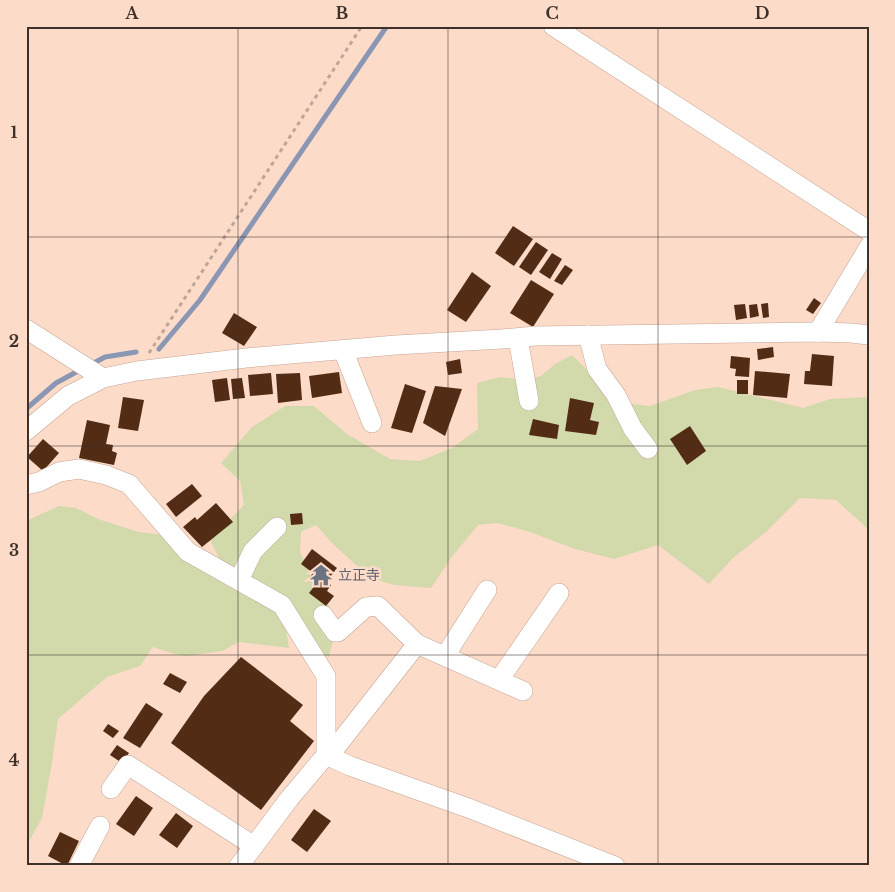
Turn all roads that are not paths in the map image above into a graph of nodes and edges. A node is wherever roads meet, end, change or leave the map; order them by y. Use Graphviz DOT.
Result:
graph roads {
  1 [pos="553,26"];
  2 [pos="869,231"];
  3 [pos="869,247"];
  4 [pos="26,329"];
  5 [pos="818,332"];
  6 [pos="588,335"];
  7 [pos="869,335"];
  8 [pos="518,338"];
  9 [pos="343,350"];
  10 [pos="99,376"];
  11 [pos="529,401"];
  12 [pos="372,423"];
  13 [pos="26,430"];
  14 [pos="648,449"];
  15 [pos="26,486"];
  16 [pos="277,528"];
  17 [pos="239,580"];
  18 [pos="487,590"];
  19 [pos="559,592"];
  20 [pos="323,615"];
  21 [pos="417,644"];
  22 [pos="445,656"];
  23 [pos="499,680"];
  24 [pos="523,691"];
  25 [pos="327,756"];
  26 [pos="112,789"];
  27 [pos="100,826"];
  28 [pos="254,846"];
  29 [pos="79,866"];
  30 [pos="239,866"];
  31 [pos="615,866"];
  1 -- 2 [label="street"];
  3 -- 5 [label="street"];
  4 -- 10 [label="street"];
  5 -- 6 [label="street"];
  5 -- 7 [label="street"];
  6 -- 8 [label="street"];
  6 -- 14 [label="street"];
  8 -- 9 [label="street"];
  8 -- 11 [label="street"];
  9 -- 10 [label="street"];
  9 -- 12 [label="street"];
  10 -- 13 [label="street"];
  15 -- 17 [label="street"];
  16 -- 17 [label="street"];
  17 -- 25 [label="street"];
  18 -- 22 [label="street"];
  19 -- 23 [label="street"];
  20 -- 21 [label="street"];
  21 -- 22 [label="street"];
  21 -- 25 [label="street"];
  22 -- 23 [label="street"];
  23 -- 24 [label="street"];
  25 -- 28 [label="street"];
  25 -- 31 [label="street"];
  26 -- 28 [label="street"];
  27 -- 29 [label="street"];
  28 -- 30 [label="street"];
}
